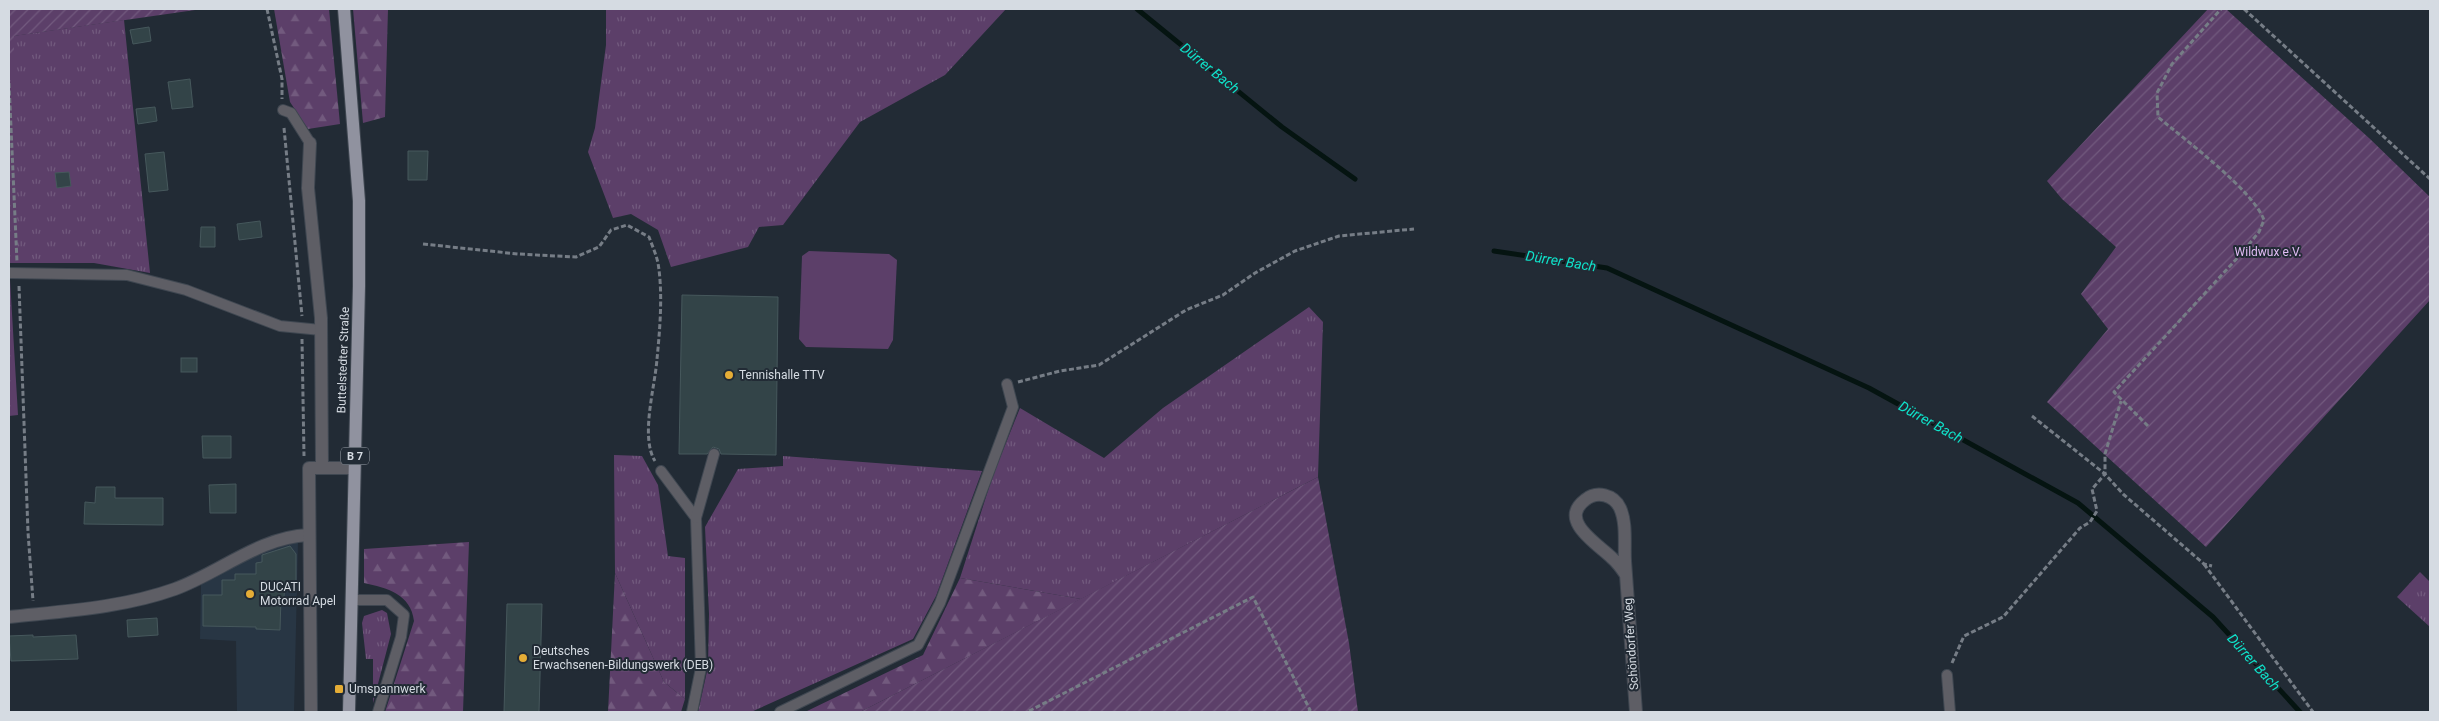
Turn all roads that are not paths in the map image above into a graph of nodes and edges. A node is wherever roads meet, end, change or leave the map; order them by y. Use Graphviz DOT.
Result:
graph roads {
  1 [pos="344,9"];
  2 [pos="282,110"];
  3 [pos="310,143"];
  4 [pos="13,272"];
  5 [pos="321,330"];
  6 [pos="1007,384"];
  7 [pos="714,454"];
  8 [pos="316,468"];
  9 [pos="354,468"];
  10 [pos="661,471"];
  11 [pos="696,518"];
  12 [pos="308,535"];
  13 [pos="1626,575"];
  14 [pos="352,600"];
  15 [pos="9,617"];
  16 [pos="1947,675"];
  17 [pos="311,712"];
  18 [pos="349,712"];
  19 [pos="378,712"];
  20 [pos="692,712"];
  21 [pos="780,712"];
  22 [pos="1636,712"];
  23 [pos="1950,712"];
  1 -- 9 [label="main road, Buttelstedter Straße / B 7"];
  2 -- 3 [label="lane"];
  3 -- 5 [label="street, Buttelstedter Straße"];
  4 -- 5 [label="lane"];
  5 -- 8 [label="street, Buttelstedter Straße"];
  6 -- 21 [label="lane"];
  7 -- 11 [label="lane"];
  8 -- 9 [label="street"];
  8 -- 12 [label="street, Buttelstedter Straße"];
  9 -- 14 [label="main road, Buttelstedter Straße / B 7"];
  10 -- 11 [label="lane"];
  11 -- 20 [label="lane"];
  12 -- 15 [label="street"];
  12 -- 17 [label="street, Buttelstedter Straße"];
  13 -- 13 [label="street, Schöndorfer Weg"];
  13 -- 22 [label="street, Schöndorfer Weg"];
  14 -- 18 [label="main road, Buttelstedter Straße / B 7"];
  14 -- 19 [label="lane"];
  16 -- 23 [label="lane"];
}
